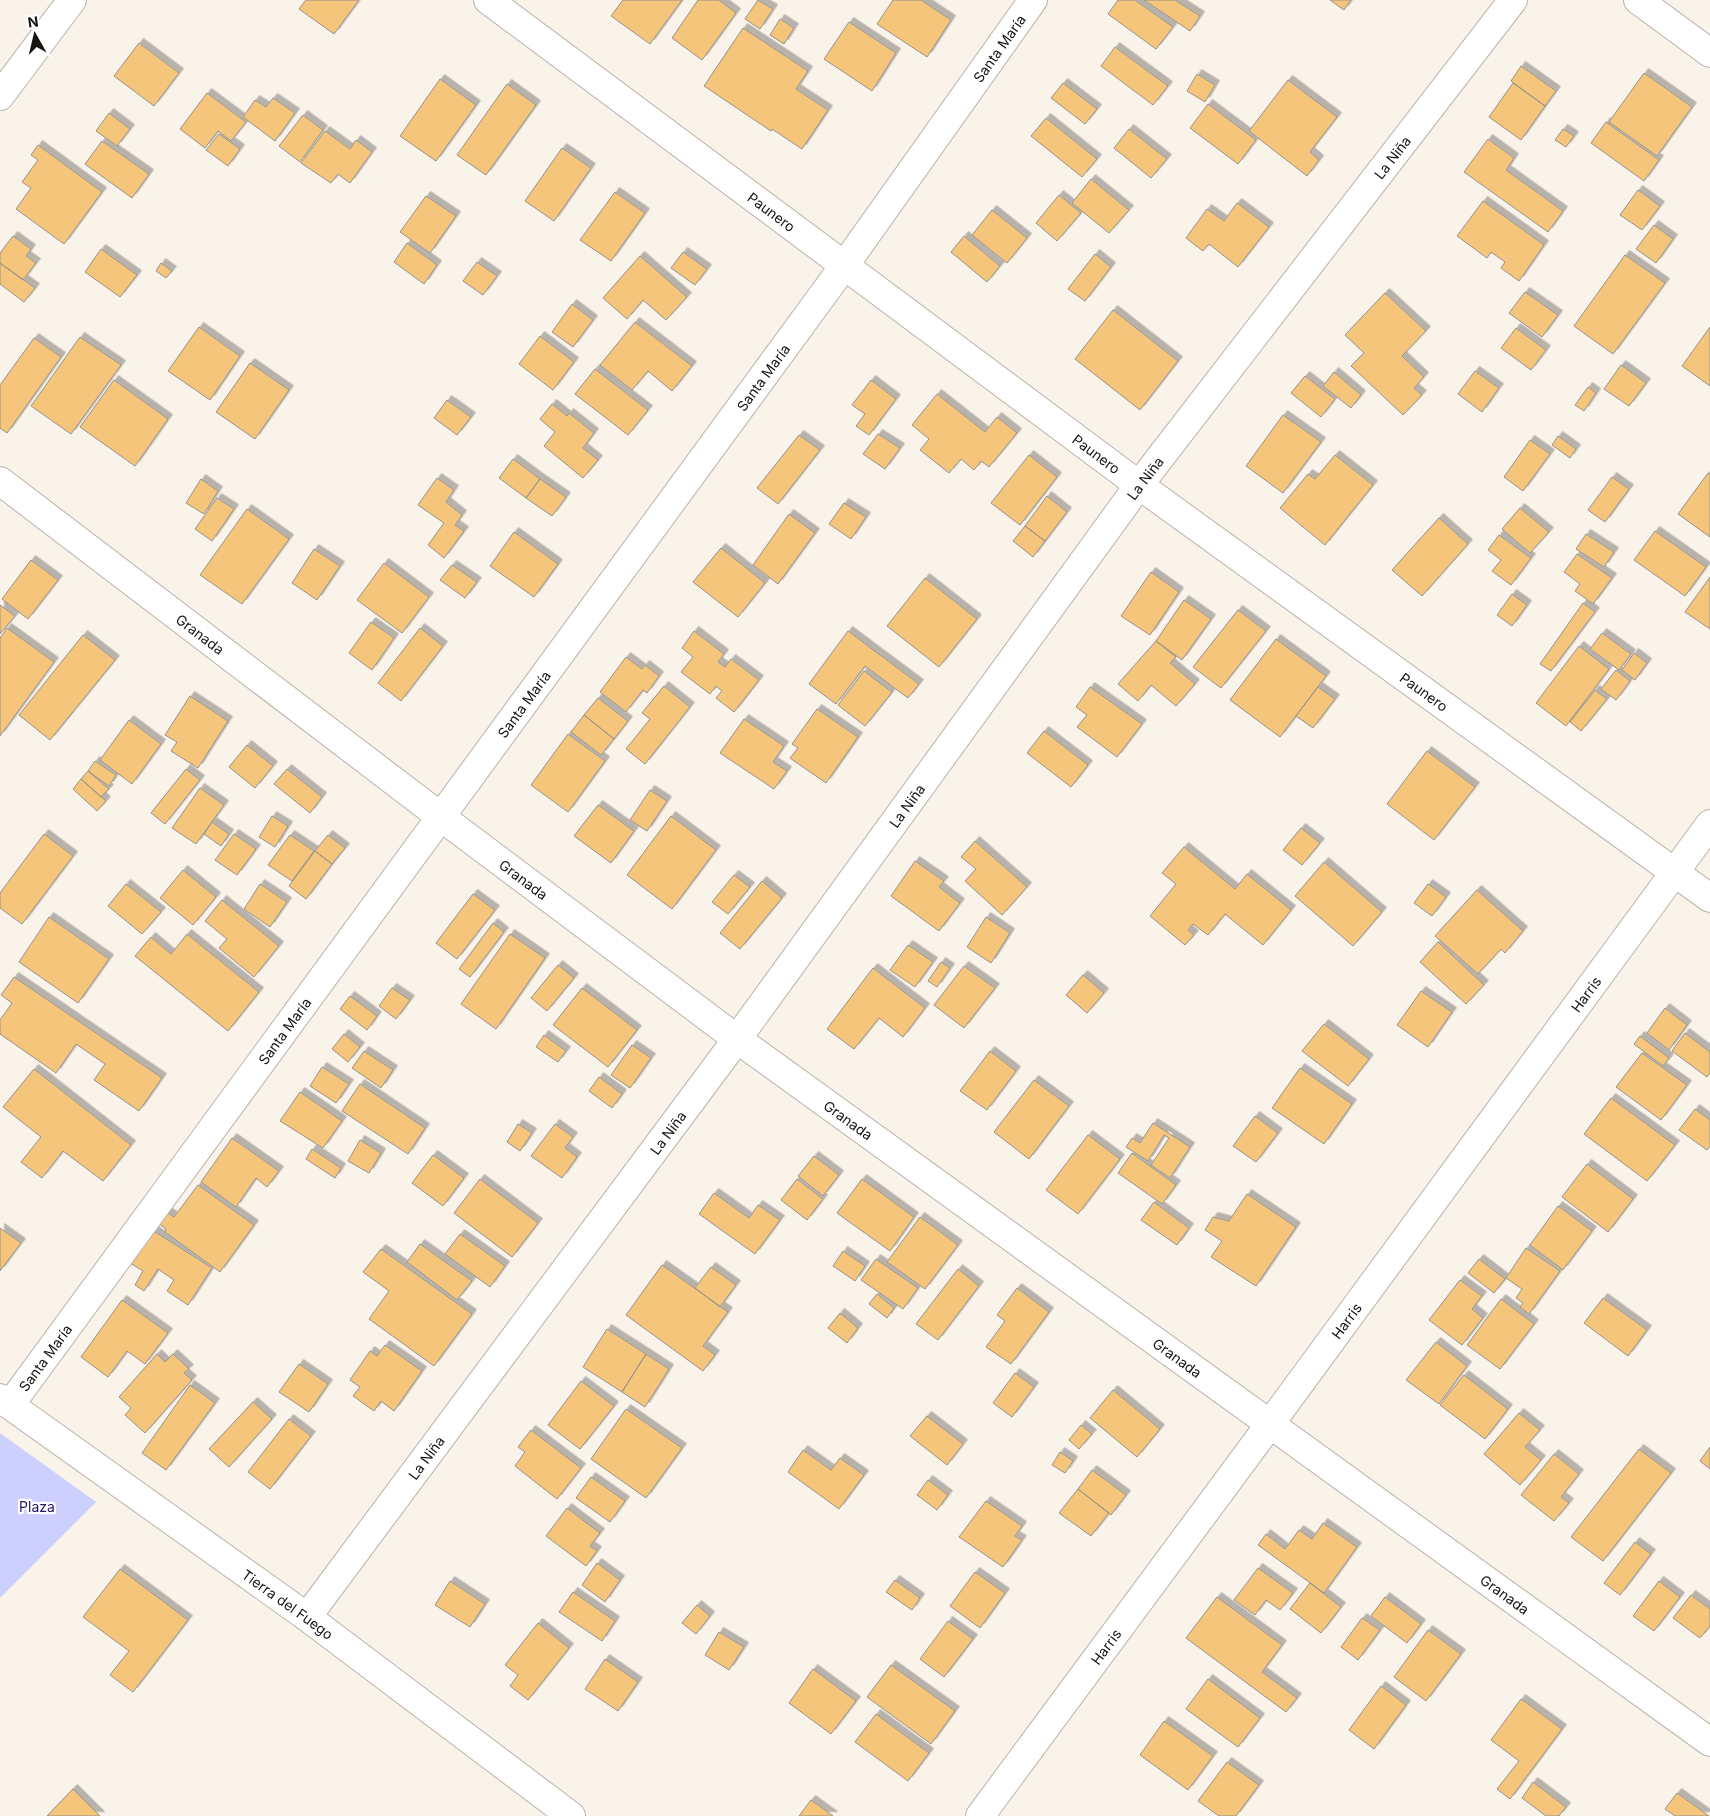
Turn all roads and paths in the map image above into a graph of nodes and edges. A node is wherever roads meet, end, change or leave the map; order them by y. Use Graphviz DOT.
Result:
graph roads {
  1 [pos="72,0"];
  2 [pos="488,0"];
  3 [pos="1033,0"];
  4 [pos="1513,0"];
  5 [pos="1638,0"];
  6 [pos="1710,53"];
  7 [pos="0,96"];
  8 [pos="844,266"];
  9 [pos="0,481"];
  10 [pos="1140,485"];
  11 [pos="440,817"];
  12 [pos="1710,824"];
  13 [pos="1675,872"];
  14 [pos="1710,898"];
  15 [pos="737,1039"];
  16 [pos="5,1402"];
  17 [pos="1270,1424"];
  18 [pos="307,1617"];
  19 [pos="1710,1742"];
  20 [pos="572,1816"];
  21 [pos="980,1816"];
  1 -- 7 [label="street"];
  2 -- 8 [label="street, Paunero"];
  3 -- 8 [label="street, Santa María"];
  4 -- 10 [label="street, La Niña"];
  5 -- 6 [label="street"];
  8 -- 10 [label="street, Paunero"];
  8 -- 11 [label="street, Santa María"];
  9 -- 11 [label="street, Granada"];
  10 -- 13 [label="street, Paunero"];
  10 -- 15 [label="street, La Niña"];
  11 -- 15 [label="street, Granada"];
  11 -- 16 [label="street, Santa María"];
  12 -- 13 [label="street, Harris"];
  13 -- 14 [label="street, Paunero"];
  13 -- 17 [label="street, Harris"];
  15 -- 17 [label="street, Granada"];
  15 -- 18 [label="street, La Niña"];
  16 -- 18 [label="street, Tierra del Fuego"];
  17 -- 19 [label="street, Granada"];
  17 -- 21 [label="street, Harris"];
  18 -- 20 [label="street, Tierra del Fuego"];
}
